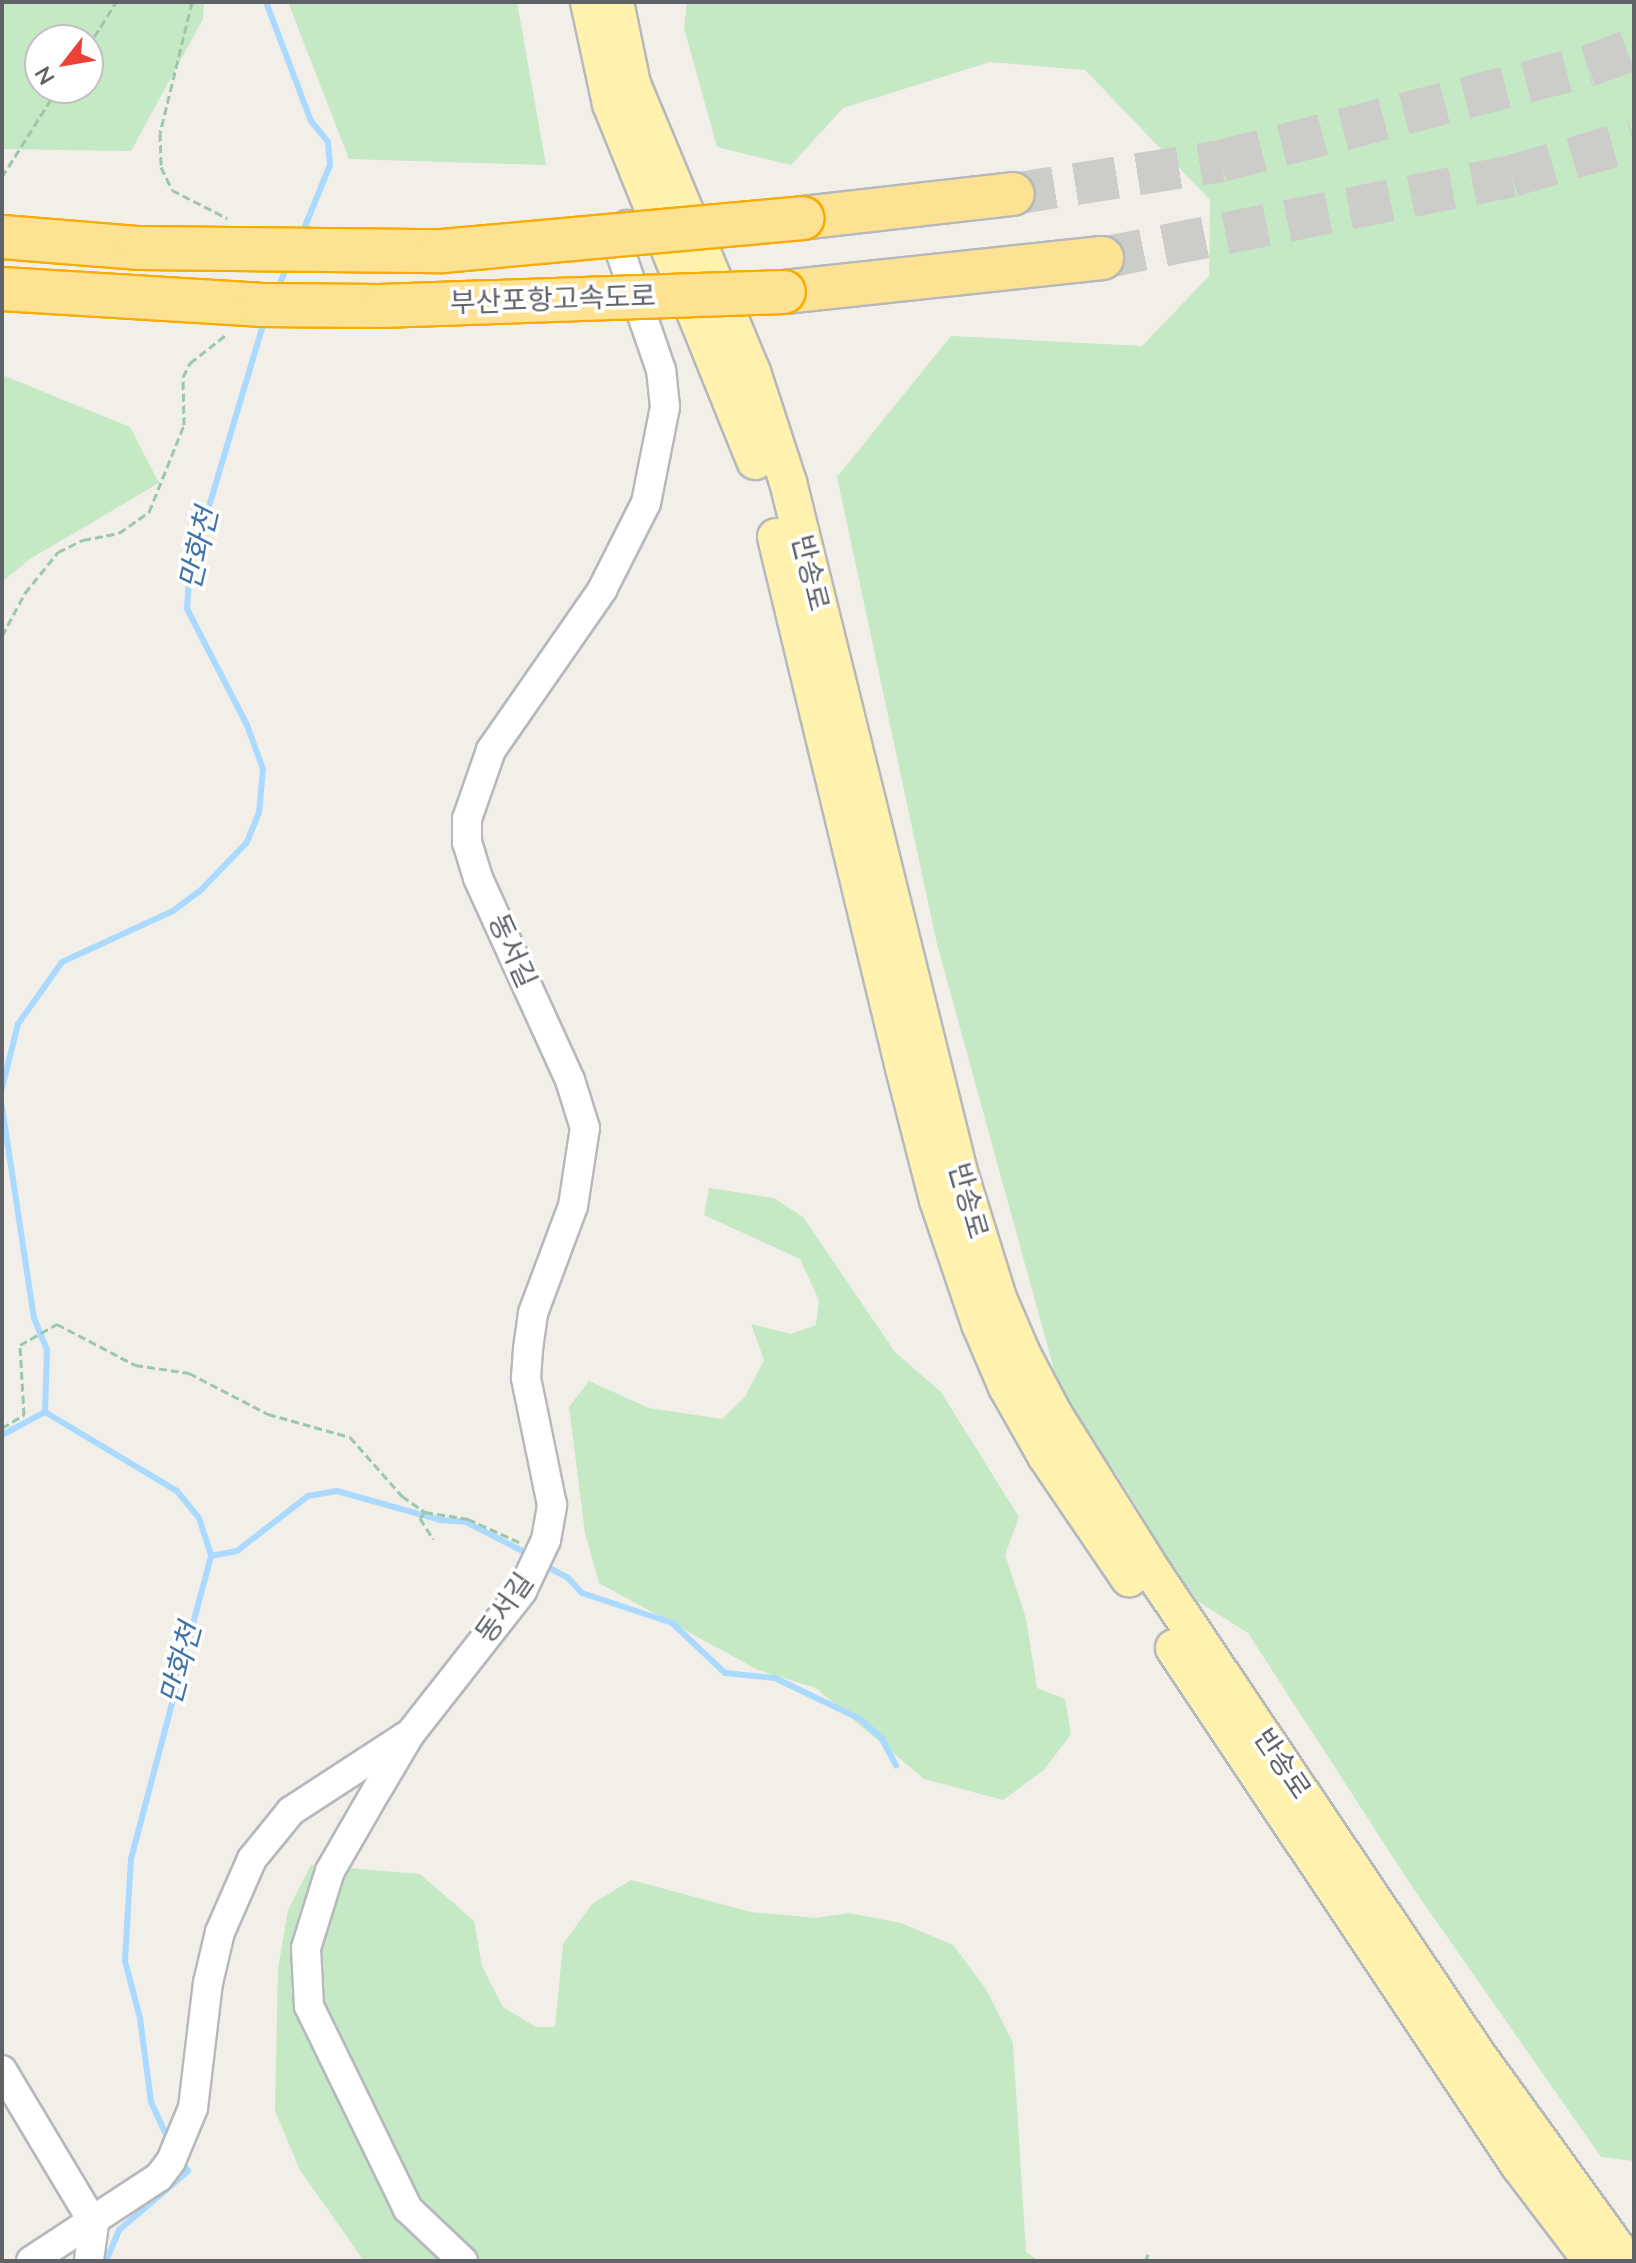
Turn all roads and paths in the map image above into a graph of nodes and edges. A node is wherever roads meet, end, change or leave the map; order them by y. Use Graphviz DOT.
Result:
graph roads {
  1 [pos="116,2"];
  2 [pos="192,2"];
  3 [pos="589,2"];
  4 [pos="615,2"];
  5 [pos="102,24"];
  6 [pos="48,104"];
  7 [pos="2,177"];
  8 [pos="1013,194"];
  9 [pos="667,208"];
  10 [pos="236,225"];
  11 [pos="2,237"];
  12 [pos="1102,258"];
  13 [pos="2,289"];
  14 [pos="232,323"];
  15 [pos="2,636"];
  16 [pos="2,1428"];
  17 [pos="425,1512"];
  18 [pos="433,1539"];
  19 [pos="538,1558"];
  20 [pos="410,1734"];
  21 [pos="356,1767"];
  22 [pos="378,1788"];
  23 [pos="2,2070"];
  24 [pos="94,2224"];
  25 [pos="1148,2254"];
  26 [pos="1615,2255"];
  27 [pos="31,2261"];
  28 [pos="89,2261"];
  29 [pos="463,2261"];
  30 [pos="1146,2261"];
  1 -- 5 [label="path"];
  2 -- 10 [label="path"];
  3 -- 9 [label="main road, 반송로"];
  4 -- 9 [label="main road, 반송로"];
  6 -- 7 [label="path"];
  8 -- 11 [label="highway, 부산포항고속도로, bridge"];
  9 -- 19 [label="street, 동서길"];
  9 -- 26 [label="main road, 반송로"];
  12 -- 13 [label="highway, 부산포항고속도로, bridge"];
  14 -- 15 [label="path"];
  16 -- 17 [label="path"];
  17 -- 18 [label="path"];
  17 -- 19 [label="path"];
  19 -- 20 [label="street, 동서길"];
  20 -- 21 [label="street, 동서길"];
  20 -- 22 [label="street, 동서길"];
  21 -- 22 [label="street"];
  21 -- 24 [label="street, 동서길"];
  22 -- 29 [label="street, 동서길"];
  23 -- 24 [label="street"];
  24 -- 27 [label="street, 동서길"];
  24 -- 28 [label="street"];
  25 -- 30 [label="path"];
}
